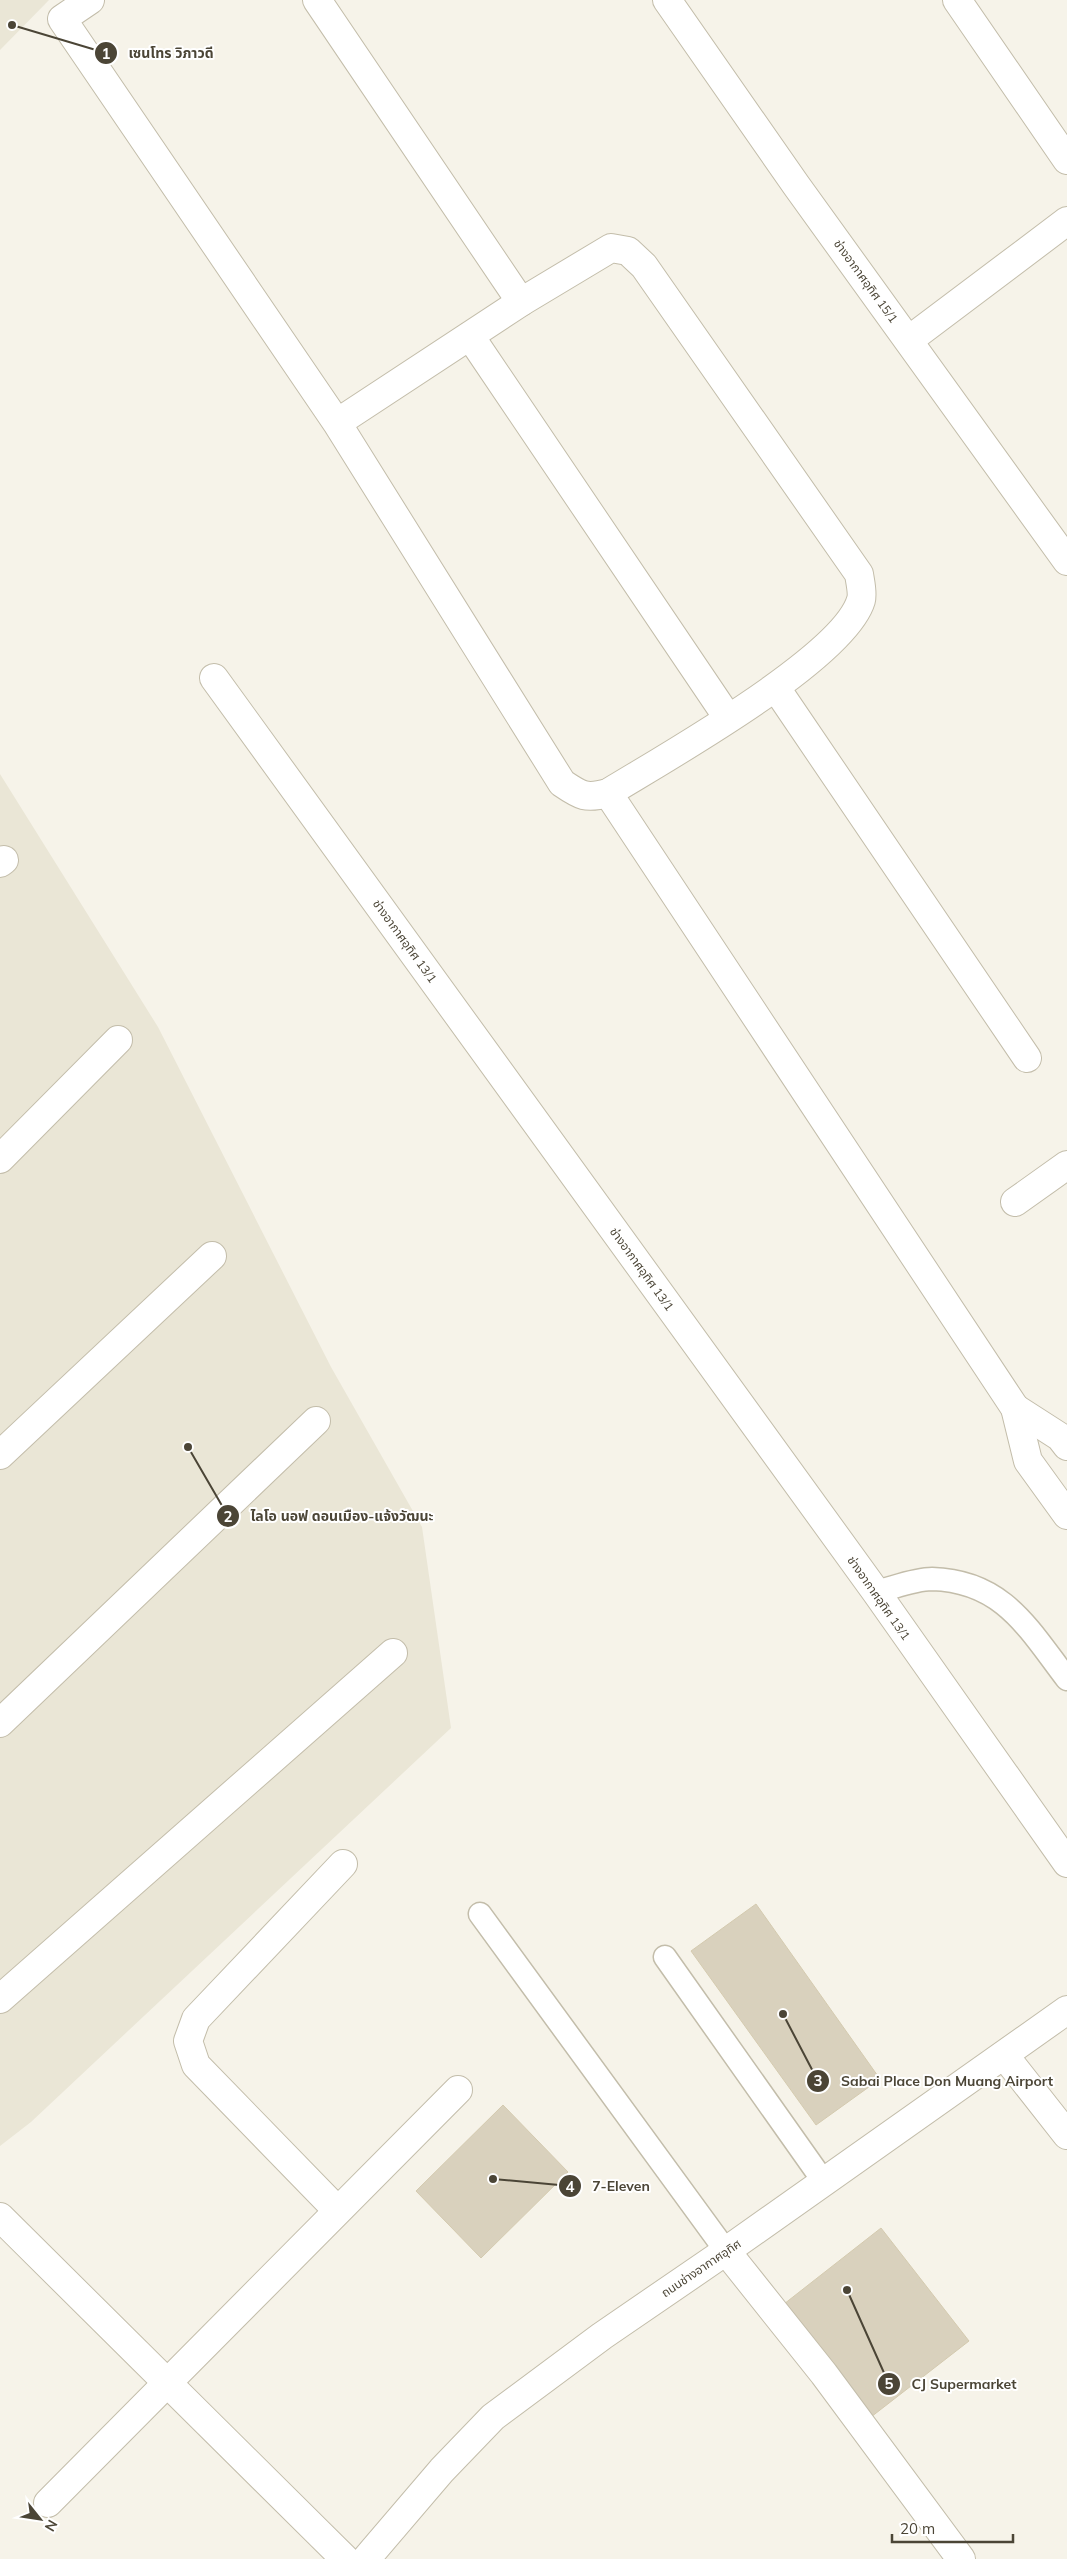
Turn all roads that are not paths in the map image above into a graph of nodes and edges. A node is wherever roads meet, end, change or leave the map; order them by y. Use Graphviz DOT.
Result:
graph roads {
  1 [pos="90,0"];
  2 [pos="317,0"];
  3 [pos="668,0"];
  4 [pos="957,0"];
  5 [pos="1067,160"];
  6 [pos="1067,221"];
  7 [pos="521,302"];
  8 [pos="470,336"];
  9 [pos="909,340"];
  10 [pos="338,423"];
  11 [pos="1067,561"];
  12 [pos="214,678"];
  13 [pos="776,688"];
  14 [pos="728,718"];
  15 [pos="608,793"];
  16 [pos="118,1040"];
  17 [pos="1028,1058"];
  18 [pos="0,1160"];
  19 [pos="1067,1165"];
  20 [pos="1015,1202"];
  21 [pos="212,1256"];
  22 [pos="1015,1408"];
  23 [pos="316,1421"];
  24 [pos="1067,1446"];
  25 [pos="0,1455"];
  26 [pos="1067,1515"];
  27 [pos="876,1592"];
  28 [pos="393,1652"];
  29 [pos="1067,1679"];
  30 [pos="0,1723"];
  31 [pos="1067,1863"];
  32 [pos="343,1864"];
  33 [pos="480,1914"];
  34 [pos="665,1956"];
  35 [pos="0,2000"];
  36 [pos="1067,2010"];
  37 [pos="1004,2055"];
  38 [pos="458,2090"];
  39 [pos="1067,2135"];
  40 [pos="824,2182"];
  41 [pos="337,2210"];
  42 [pos="0,2217"];
  43 [pos="726,2251"];
  44 [pos="167,2384"];
  45 [pos="48,2503"];
  46 [pos="345,2559"];
  47 [pos="366,2559"];
  48 [pos="961,2559"];
  1 -- 10 [label="street"];
  2 -- 7 [label="street"];
  3 -- 9 [label="street, ช่างอากาศอุทิศ 15/1"];
  4 -- 5 [label="street"];
  6 -- 9 [label="street"];
  7 -- 8 [label="street"];
  7 -- 13 [label="street"];
  8 -- 10 [label="street"];
  8 -- 14 [label="street"];
  9 -- 11 [label="street, ช่างอากาศอุทิศ 15/1"];
  10 -- 15 [label="street"];
  12 -- 27 [label="street, ช่างอากาศอุทิศ 13/1"];
  13 -- 14 [label="street"];
  13 -- 17 [label="street"];
  14 -- 15 [label="street"];
  15 -- 22 [label="street"];
  16 -- 18 [label="street"];
  19 -- 20 [label="street"];
  21 -- 25 [label="street"];
  22 -- 24 [label="street"];
  22 -- 26 [label="street"];
  23 -- 30 [label="street"];
  27 -- 29 [label="lane"];
  27 -- 31 [label="street, ช่างอากาศอุทิศ 13/1"];
  28 -- 35 [label="street"];
  32 -- 41 [label="street"];
  33 -- 43 [label="lane"];
  34 -- 40 [label="lane"];
  36 -- 37 [label="street, ถนนช่างอากาศอุทิศ"];
  37 -- 39 [label="street"];
  37 -- 40 [label="street, ถนนช่างอากาศอุทิศ"];
  38 -- 41 [label="street"];
  40 -- 43 [label="street, ถนนช่างอากาศอุทิศ"];
  41 -- 44 [label="street"];
  42 -- 44 [label="street"];
  43 -- 47 [label="street, ถนนช่างอากาศอุทิศ"];
  43 -- 48 [label="street"];
  44 -- 45 [label="street"];
  44 -- 46 [label="street"];
}
